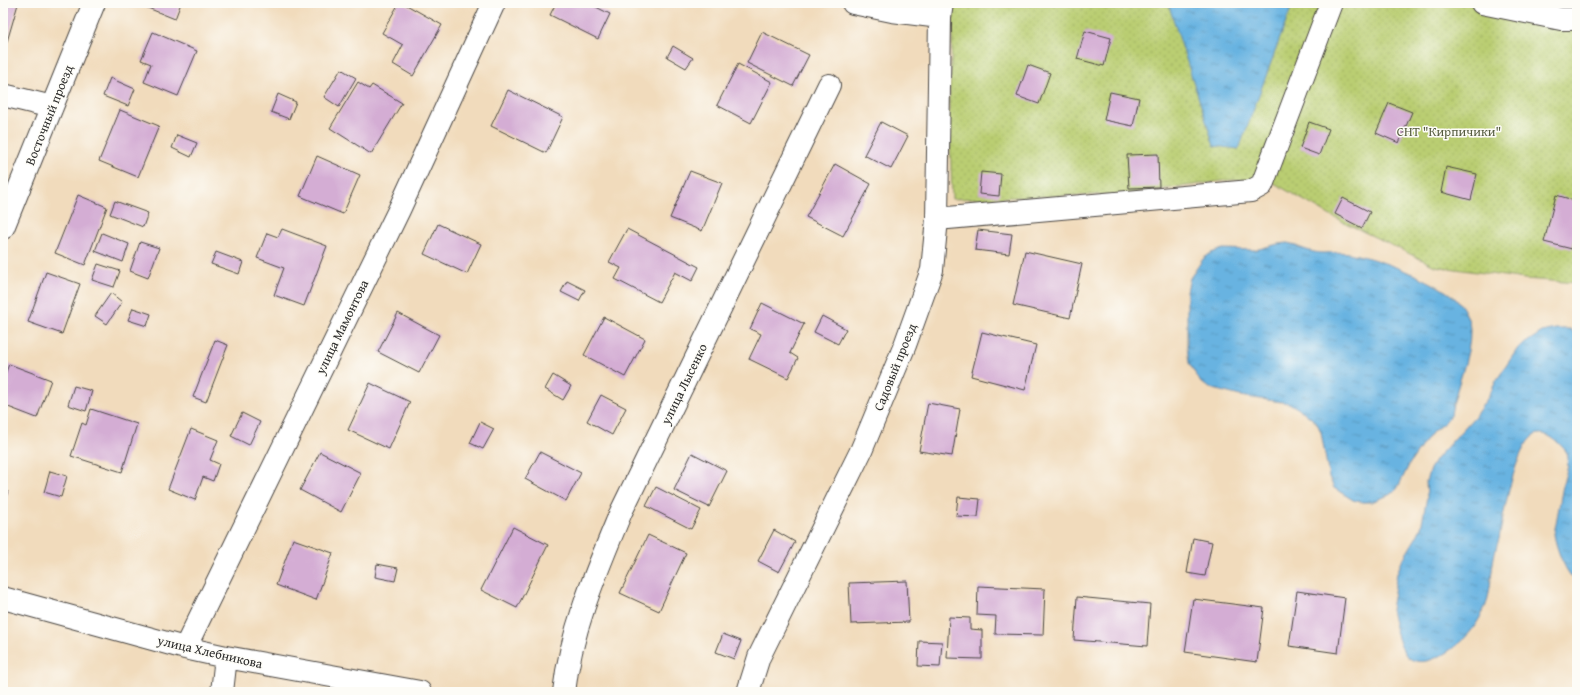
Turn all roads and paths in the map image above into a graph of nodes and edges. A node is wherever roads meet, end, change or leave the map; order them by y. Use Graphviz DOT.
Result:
graph roads {
  1 [pos="94,3"];
  2 [pos="494,3"];
  3 [pos="853,3"];
  4 [pos="1331,3"];
  5 [pos="1482,3"];
  6 [pos="941,10"];
  7 [pos="1577,19"];
  8 [pos="829,85"];
  9 [pos="3,95"];
  10 [pos="52,107"];
  11 [pos="937,219"];
  12 [pos="3,228"];
  13 [pos="3,598"];
  14 [pos="185,648"];
  15 [pos="226,657"];
  16 [pos="222,692"];
  17 [pos="420,692"];
  18 [pos="564,692"];
  19 [pos="748,692"];
  1 -- 10 [label="street, Восточный проезд"];
  2 -- 14 [label="street, улица Мамонтова"];
  3 -- 6 [label="street"];
  4 -- 11 [label="street"];
  5 -- 7 [label="street"];
  6 -- 11 [label="street, Садовый проезд"];
  8 -- 18 [label="street, улица Лысенко"];
  9 -- 10 [label="street"];
  10 -- 12 [label="street, Восточный проезд"];
  11 -- 19 [label="street, Садовый проезд"];
  13 -- 14 [label="street, улица Хлебникова"];
  14 -- 15 [label="street, улица Хлебникова"];
  15 -- 16 [label="street"];
  15 -- 17 [label="street, улица Хлебникова"];
}
